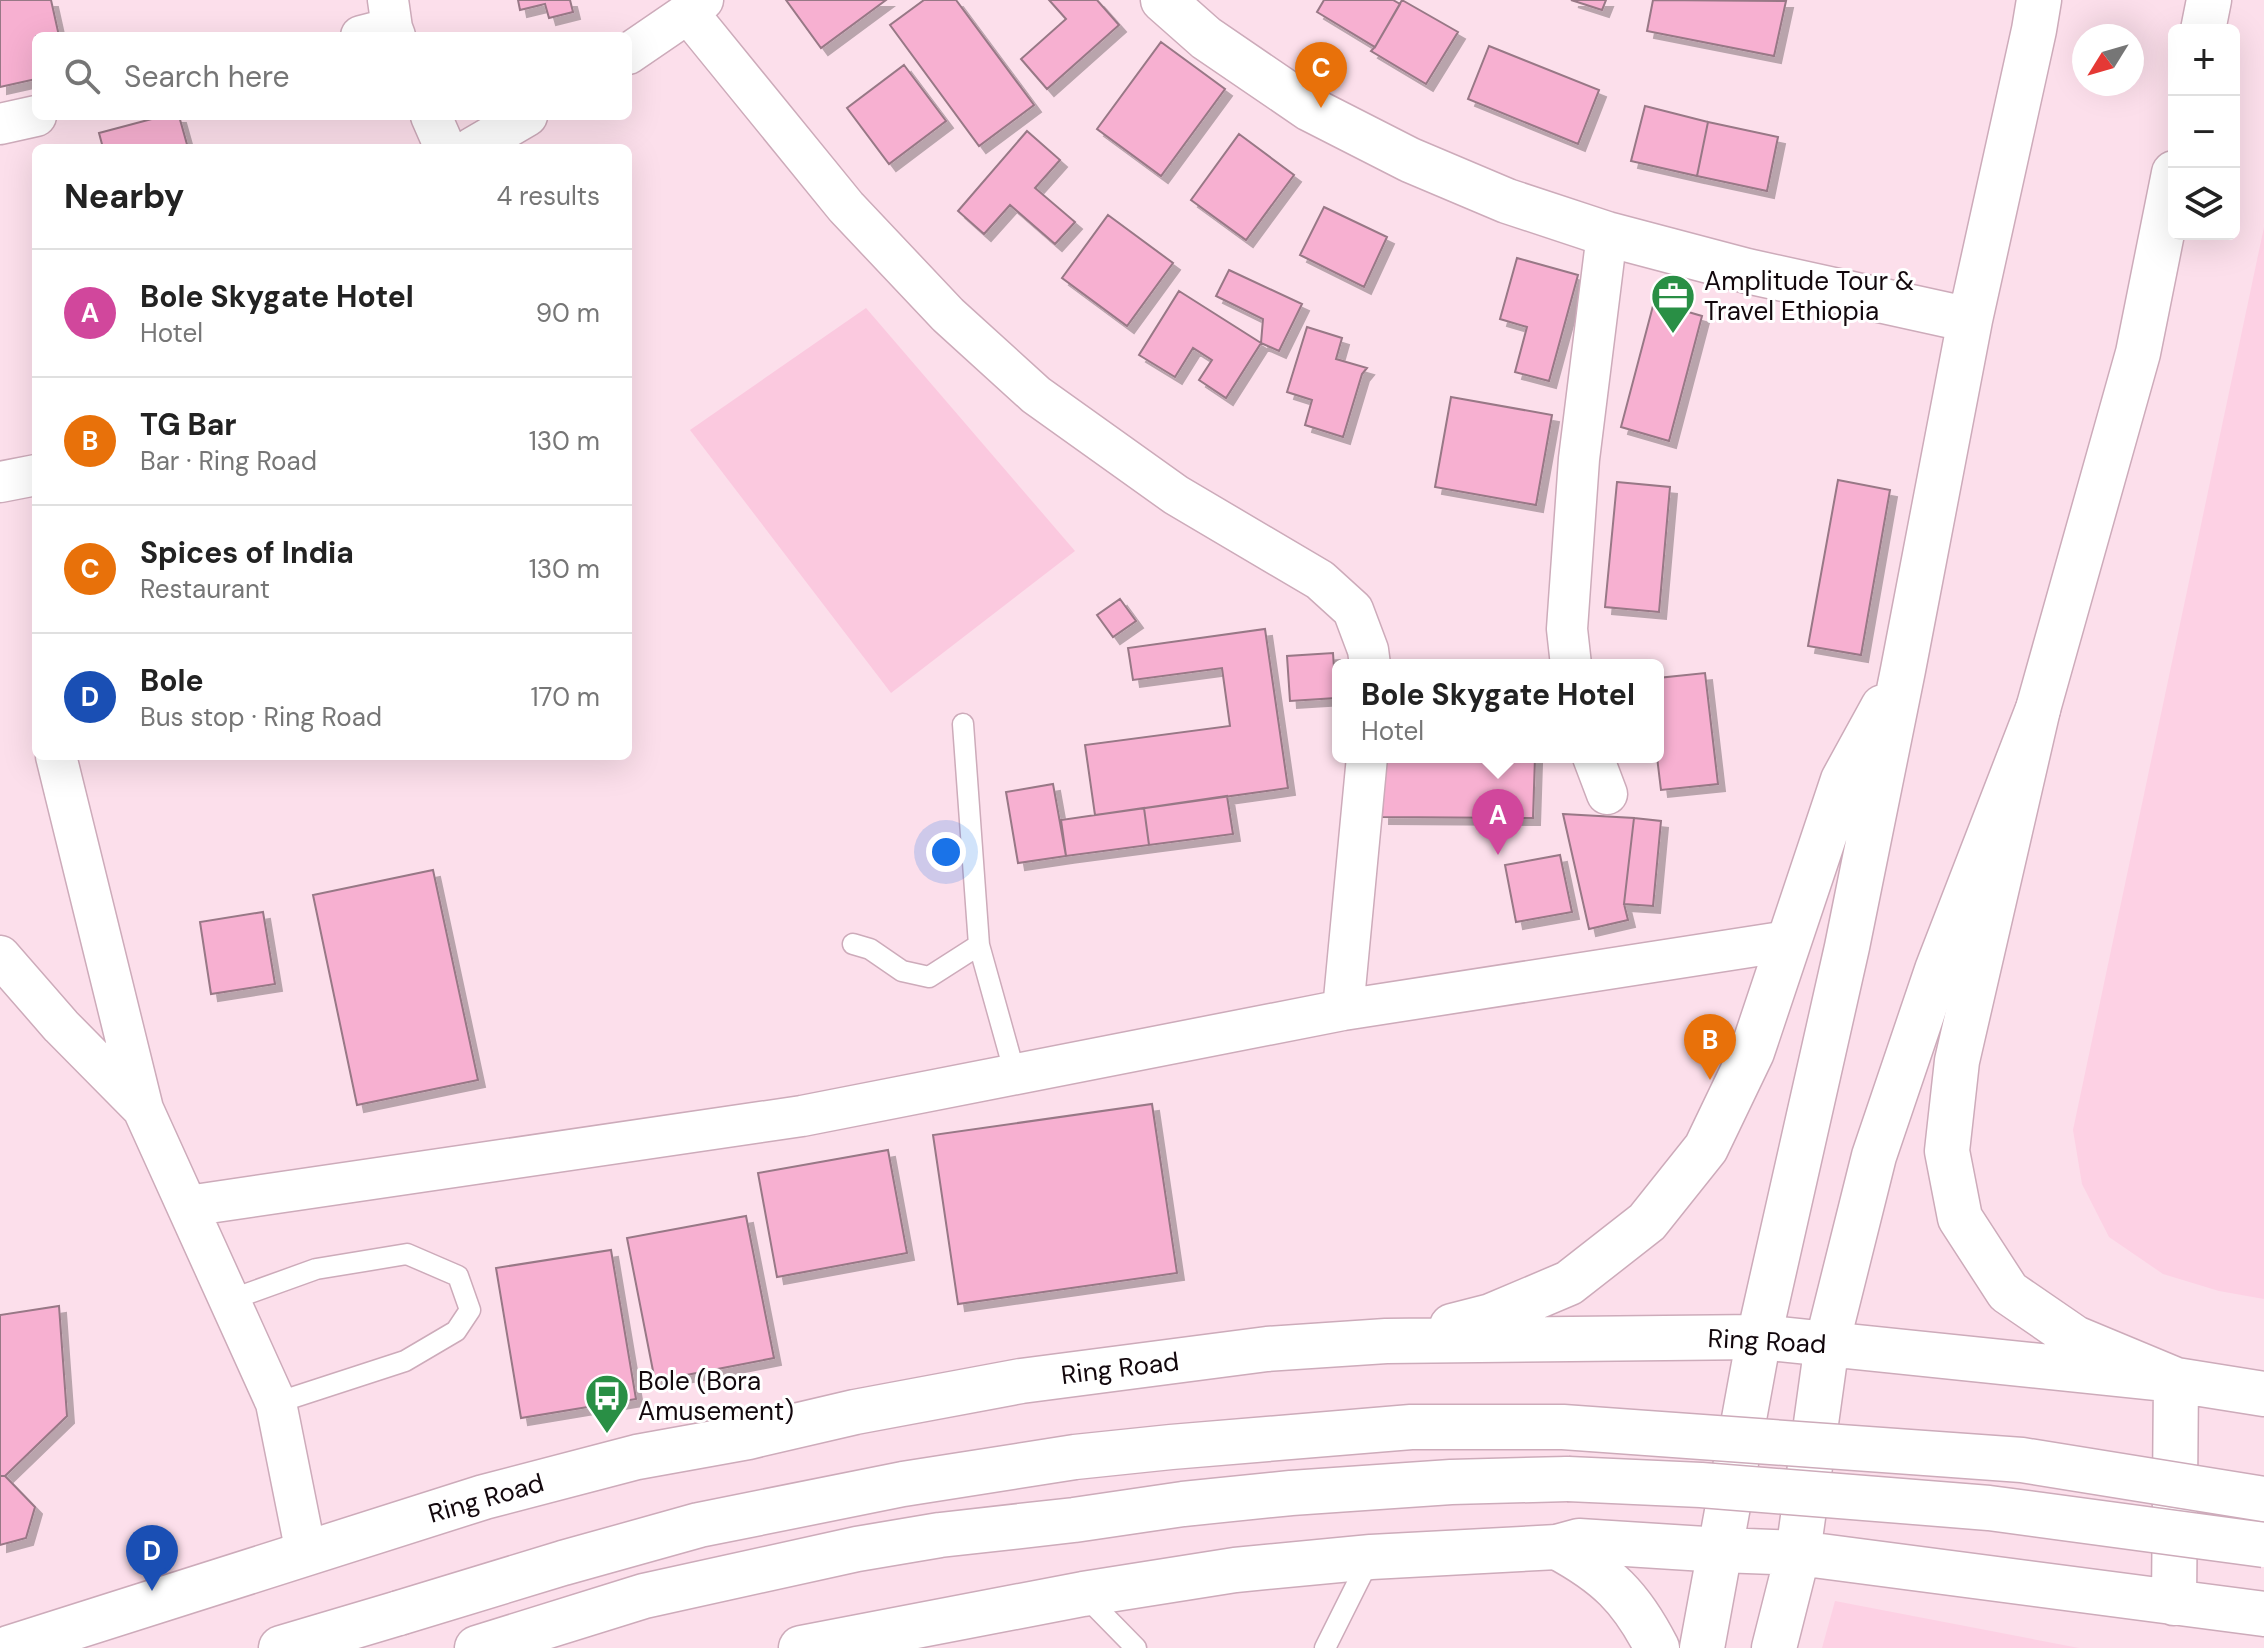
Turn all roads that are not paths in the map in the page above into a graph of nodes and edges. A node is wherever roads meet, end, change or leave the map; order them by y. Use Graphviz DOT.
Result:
graph roads {
  1 [pos="1163,0"];
  2 [pos="2039,0"];
  3 [pos="2209,0"];
  4 [pos="695,7"];
  5 [pos="2204,24"];
  6 [pos="632,51"];
  7 [pos="32,117"];
  8 [pos="433,120"];
  9 [pos="520,120"];
  10 [pos="0,124"];
  11 [pos="443,144"];
  12 [pos="479,144"];
  13 [pos="2168,203"];
  14 [pos="1607,234"];
  15 [pos="1970,320"];
  16 [pos="32,476"];
  17 [pos="0,482"];
  18 [pos="1369,659"];
  19 [pos="1570,659"];
  20 [pos="1903,670"];
  21 [pos="2038,709"];
  22 [pos="963,724"];
  23 [pos="57,760"];
  24 [pos="1366,763"];
  25 [pos="1595,763"];
  26 [pos="1607,794"];
  27 [pos="1788,941"];
  28 [pos="853,944"];
  29 [pos="979,945"];
  30 [pos="0,956"];
  31 [pos="1343,1010"];
  32 [pos="1015,1074"];
  33 [pos="143,1109"];
  34 [pos="188,1206"];
  35 [pos="230,1300"];
  36 [pos="1759,1337"];
  37 [pos="1386,1341"];
  38 [pos="1827,1344"];
  39 [pos="2176,1380"];
  40 [pos="2264,1394"];
  41 [pos="276,1403"];
  42 [pos="2264,1499"];
  43 [pos="2264,1545"];
  44 [pos="1557,1547"];
  45 [pos="1721,1550"];
  46 [pos="306,1553"];
  47 [pos="1798,1553"];
  48 [pos="1371,1557"];
  49 [pos="1083,1594"];
  50 [pos="2174,1603"];
  51 [pos="2264,1614"];
  52 [pos="9,1648"];
  53 [pos="281,1648"];
  54 [pos="477,1648"];
  55 [pos="801,1648"];
  56 [pos="1136,1648"];
  57 [pos="1325,1648"];
  58 [pos="1657,1648"];
  59 [pos="1702,1648"];
  60 [pos="1774,1648"];
  1 -- 14 [label="main road"];
  2 -- 15 [label="main road"];
  3 -- 5 [label="main road"];
  4 -- 6 [label="street"];
  4 -- 18 [label="street"];
  7 -- 10 [label="street"];
  8 -- 11 [label="street"];
  9 -- 12 [label="street"];
  13 -- 21 [label="main road"];
  14 -- 15 [label="main road"];
  14 -- 19 [label="street"];
  15 -- 20 [label="main road"];
  16 -- 17 [label="street"];
  20 -- 27 [label="main road"];
  20 -- 36 [label="main road"];
  21 -- 38 [label="main road"];
  21 -- 39 [label="main road"];
  22 -- 29 [label="lane"];
  23 -- 33 [label="street"];
  24 -- 31 [label="street"];
  25 -- 26 [label="street"];
  27 -- 31 [label="street"];
  27 -- 37 [label="main road"];
  28 -- 29 [label="lane"];
  29 -- 32 [label="lane"];
  30 -- 33 [label="street"];
  31 -- 32 [label="street"];
  32 -- 34 [label="street"];
  33 -- 34 [label="street"];
  34 -- 35 [label="street"];
  35 -- 41 [label="street"];
  35 -- 41 [label="lane"];
  36 -- 37 [label="main road, Ring Road"];
  36 -- 38 [label="main road, Ring Road"];
  36 -- 45 [label="main road"];
  37 -- 46 [label="main road, Ring Road"];
  38 -- 39 [label="main road, Ring Road"];
  38 -- 47 [label="main road"];
  39 -- 40 [label="main road, Ring Road"];
  39 -- 50 [label="main road"];
  41 -- 46 [label="street"];
  42 -- 53 [label="main road, bridge"];
  43 -- 54 [label="main road, bridge"];
  44 -- 45 [label="main road"];
  44 -- 48 [label="main road"];
  44 -- 58 [label="main road"];
  45 -- 47 [label="main road"];
  45 -- 59 [label="main road"];
  46 -- 52 [label="main road, Ring Road"];
  47 -- 50 [label="main road"];
  47 -- 60 [label="main road"];
  48 -- 49 [label="main road"];
  48 -- 57 [label="lane"];
  49 -- 55 [label="main road"];
  49 -- 56 [label="lane"];
  50 -- 51 [label="main road"];
}
